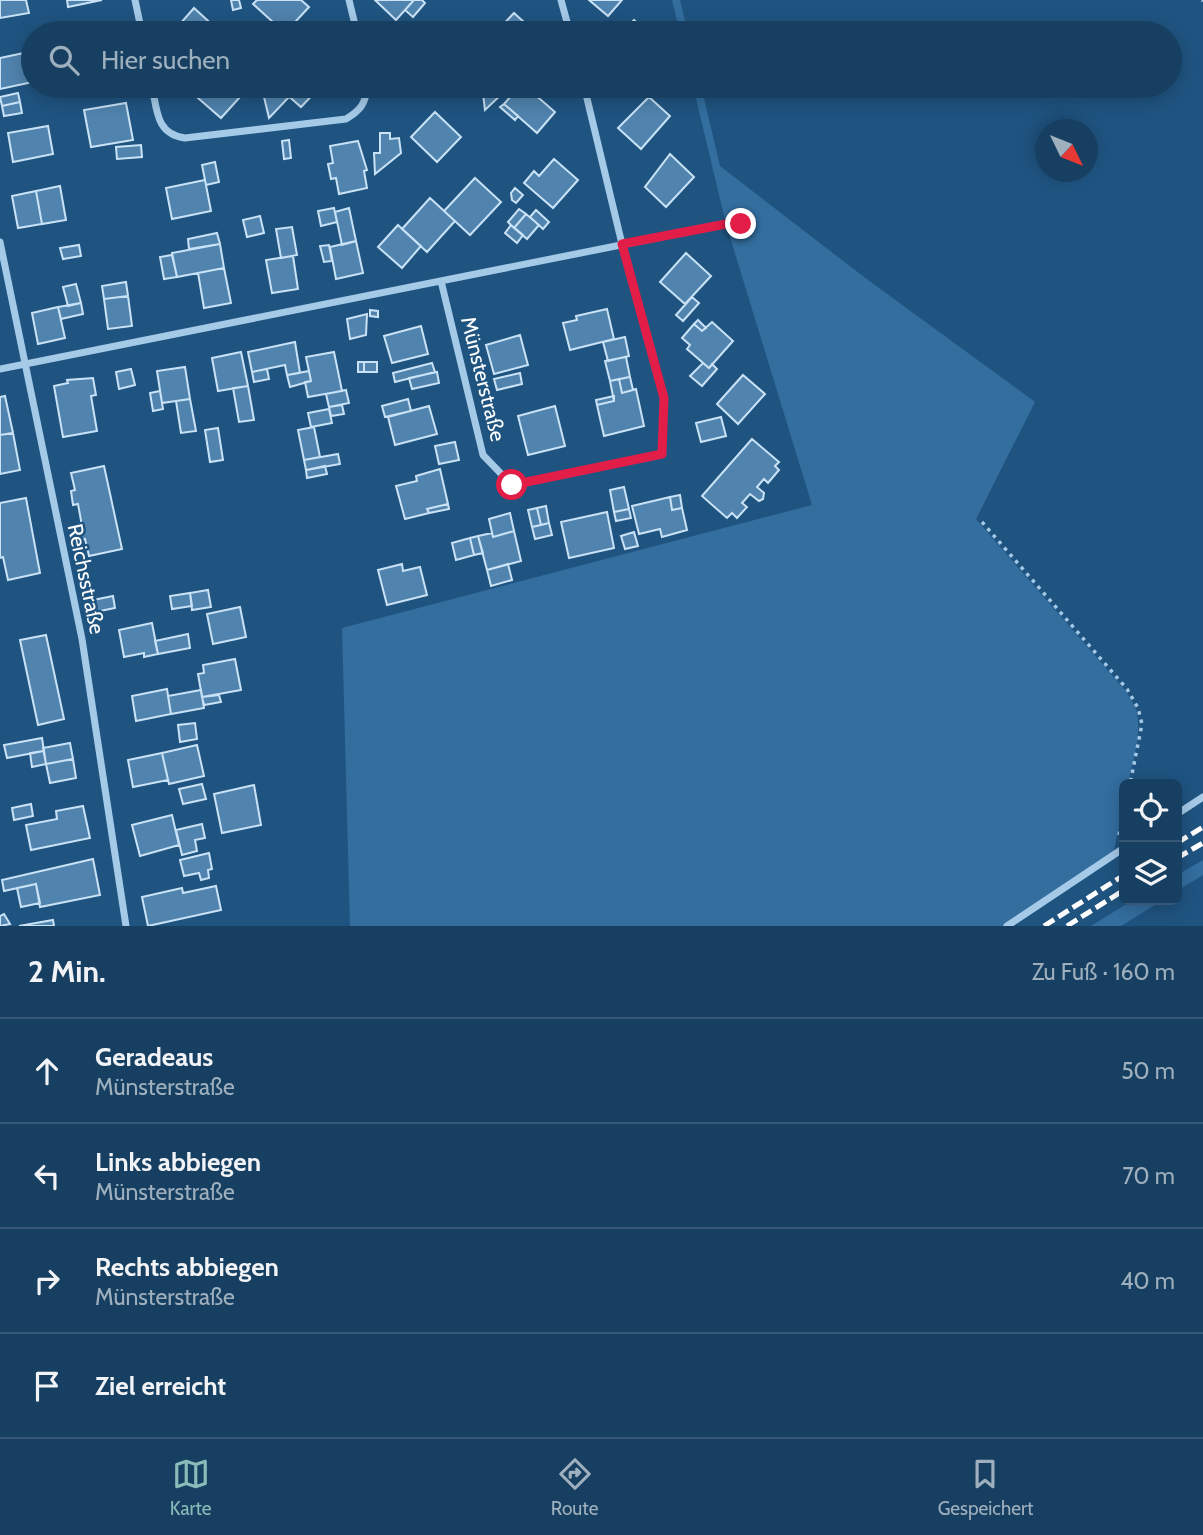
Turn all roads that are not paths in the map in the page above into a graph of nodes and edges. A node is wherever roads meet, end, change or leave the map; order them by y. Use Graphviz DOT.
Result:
graph roads {
  1 [pos="135,0"];
  2 [pos="349,0"];
  3 [pos="561,0"];
  4 [pos="139,21"];
  5 [pos="354,21"];
  6 [pos="567,21"];
  7 [pos="154,98"];
  8 [pos="366,98"];
  9 [pos="587,98"];
  10 [pos="741,224"];
  11 [pos="0,242"];
  12 [pos="622,244"];
  13 [pos="442,281"];
  14 [pos="26,364"];
  15 [pos="0,369"];
  16 [pos="1203,797"];
  17 [pos="1182,811"];
  18 [pos="1119,852"];
  19 [pos="127,926"];
  20 [pos="1007,926"];
  1 -- 4 [label="street"];
  2 -- 5 [label="street"];
  3 -- 6 [label="street"];
  7 -- 8 [label="street"];
  9 -- 12 [label="street"];
  10 -- 12 [label="street"];
  11 -- 14 [label="street, Reichsstraße"];
  12 -- 13 [label="street"];
  12 -- 13 [label="street, Münsterstraße"];
  13 -- 14 [label="street"];
  14 -- 15 [label="street"];
  14 -- 19 [label="street, Reichsstraße"];
  16 -- 17 [label="street"];
  18 -- 20 [label="street"];
}
